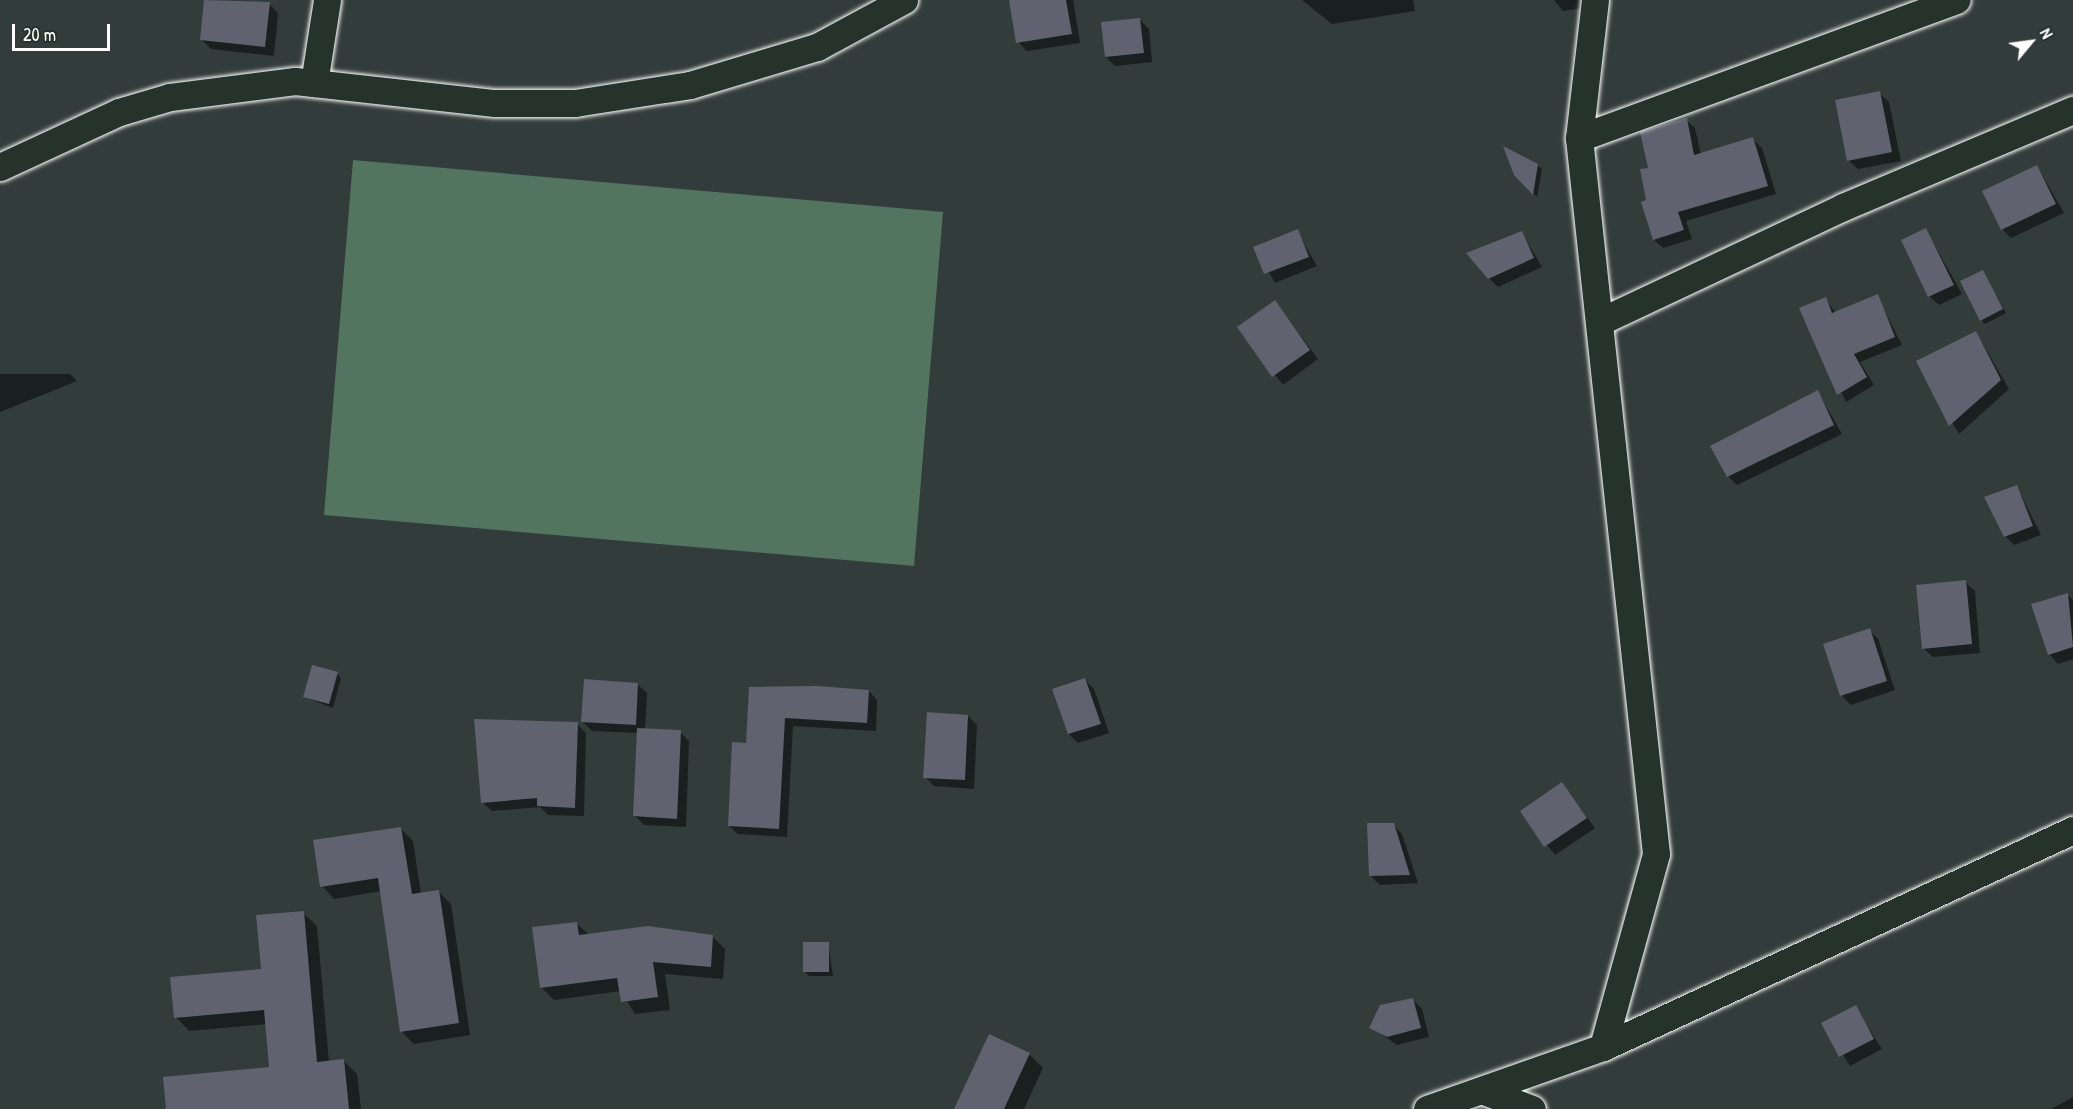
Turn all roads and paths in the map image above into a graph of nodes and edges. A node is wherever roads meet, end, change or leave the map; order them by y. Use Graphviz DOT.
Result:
graph roads {
  1 [pos="327,0"];
  2 [pos="904,0"];
  3 [pos="1595,0"];
  4 [pos="1957,0"];
  5 [pos="314,83"];
  6 [pos="2073,110"];
  7 [pos="1579,138"];
  8 [pos="0,167"];
  9 [pos="1601,321"];
  10 [pos="2073,830"];
  11 [pos="1603,1047"];
  12 [pos="1484,1091"];
  13 [pos="1427,1109"];
  14 [pos="1532,1109"];
  1 -- 5 [label="street"];
  2 -- 5 [label="street"];
  3 -- 7 [label="street"];
  4 -- 7 [label="street"];
  5 -- 8 [label="street"];
  6 -- 9 [label="street"];
  7 -- 9 [label="street"];
  9 -- 11 [label="street"];
  10 -- 11 [label="street"];
  11 -- 12 [label="street"];
  12 -- 13 [label="street"];
  12 -- 14 [label="street"];
}
